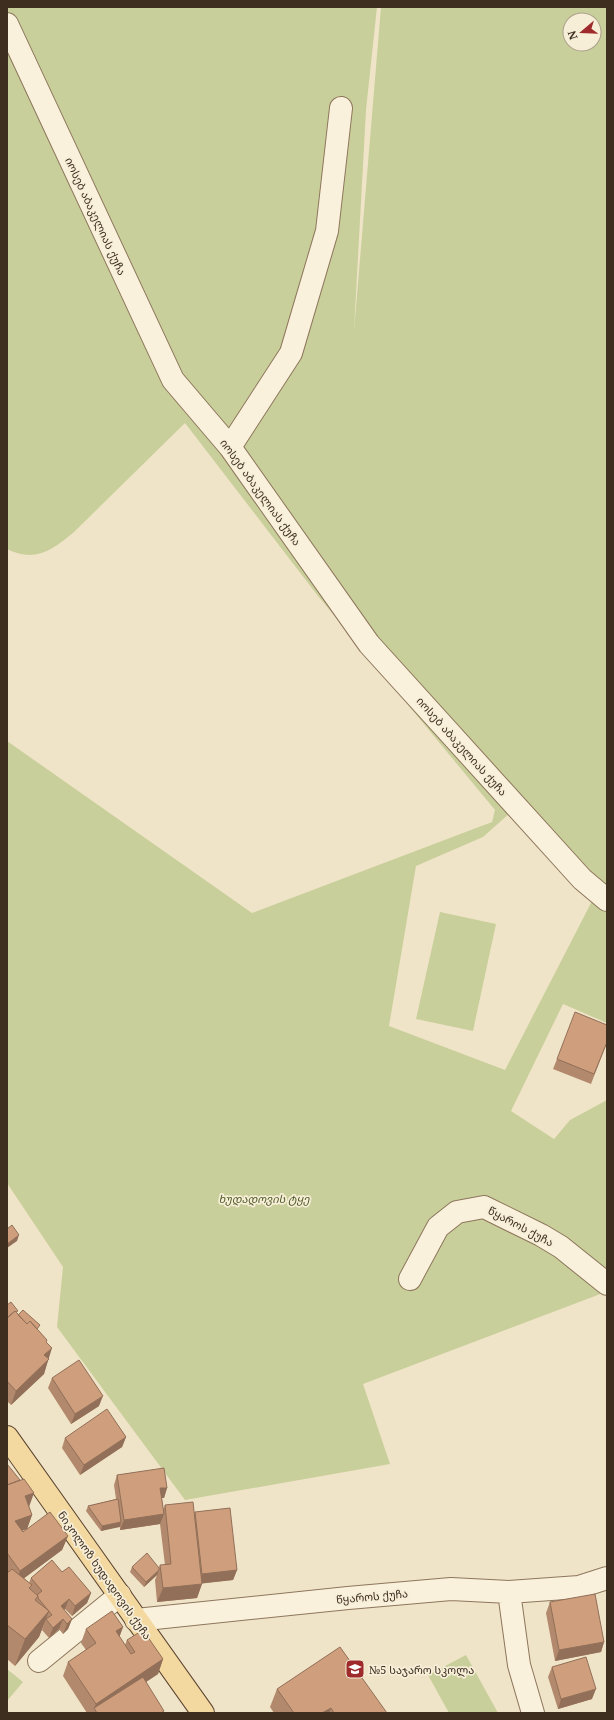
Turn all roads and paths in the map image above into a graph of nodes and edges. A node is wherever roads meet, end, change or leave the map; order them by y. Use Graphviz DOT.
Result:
graph roads {
  1 [pos="7,24"];
  2 [pos="341,108"];
  3 [pos="230,447"];
  4 [pos="607,900"];
  5 [pos="410,1279"];
  6 [pos="607,1284"];
  7 [pos="7,1437"];
  8 [pos="607,1578"];
  9 [pos="509,1592"];
  10 [pos="120,1595"];
  11 [pos="136,1620"];
  12 [pos="39,1661"];
  13 [pos="203,1713"];
  14 [pos="533,1713"];
  1 -- 3 [label="street, იოსებ აბაკელიას ქუჩა"];
  2 -- 3 [label="street"];
  3 -- 4 [label="street, იოსებ აბაკელიას ქუჩა"];
  5 -- 6 [label="street, წყაროს ქუჩა"];
  7 -- 10 [label="main road, ნიკოლოზ ხუდადოვის ქუჩა"];
  8 -- 9 [label="street, წყაროს ქუჩა"];
  9 -- 11 [label="street, წყაროს ქუჩა"];
  9 -- 14 [label="street"];
  10 -- 11 [label="main road, ნიკოლოზ ხუდადოვის ქუჩა"];
  10 -- 12 [label="street"];
  11 -- 13 [label="main road, ნიკოლოზ ხუდადოვის ქუჩა"];
}
